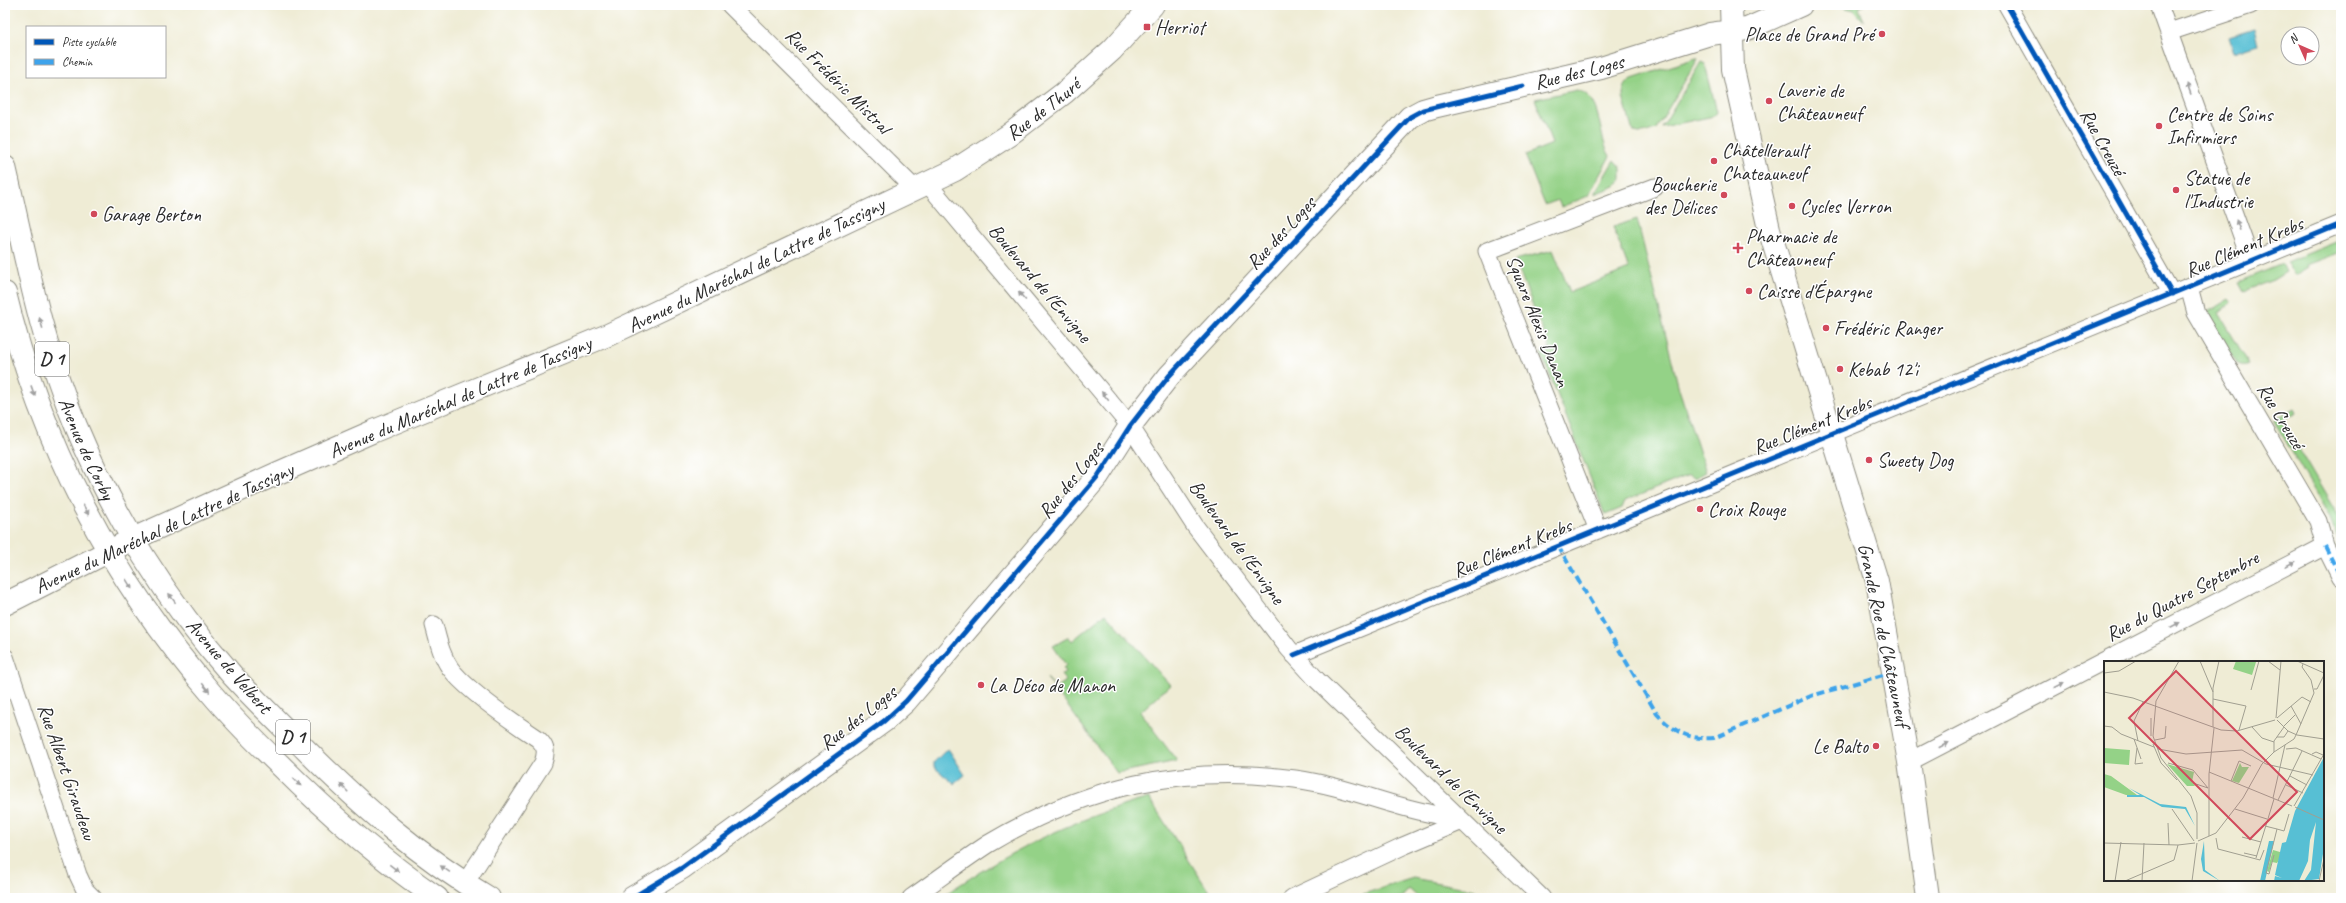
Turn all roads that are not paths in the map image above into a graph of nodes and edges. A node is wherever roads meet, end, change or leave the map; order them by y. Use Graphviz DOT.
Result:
graph roads {
  1 [pos="730,5"];
  2 [pos="1153,5"];
  3 [pos="1731,5"];
  4 [pos="1801,5"];
  5 [pos="2007,5"];
  6 [pos="2159,5"];
  7 [pos="2251,5"];
  8 [pos="1731,32"];
  9 [pos="2169,32"];
  10 [pos="5,167"];
  11 [pos="922,186"];
  12 [pos="1655,187"];
  13 [pos="2341,224"];
  14 [pos="2251,261"];
  15 [pos="2189,287"];
  16 [pos="5,293"];
  17 [pos="2172,294"];
  18 [pos="1130,426"];
  19 [pos="1832,434"];
  20 [pos="1598,530"];
  21 [pos="133,539"];
  22 [pos="2325,546"];
  23 [pos="108,550"];
  24 [pos="2341,578"];
  25 [pos="5,604"];
  26 [pos="434,625"];
  27 [pos="1294,655"];
  28 [pos="5,657"];
  29 [pos="1909,762"];
  30 [pos="1462,821"];
  31 [pos="465,883"];
  32 [pos="93,898"];
  33 [pos="437,898"];
  34 [pos="489,898"];
  35 [pos="634,898"];
  36 [pos="911,898"];
  37 [pos="1292,898"];
  38 [pos="1542,898"];
  39 [pos="1928,898"];
  1 -- 11 [label="street, Rue Frédéric Mistral"];
  2 -- 11 [label="main road, Rue de Thuré"];
  3 -- 8 [label="main road, Grande Rue de Châteauneuf"];
  4 -- 8 [label="main road, Rue des Loges"];
  5 -- 17 [label="street, Rue Creuzé"];
  6 -- 9 [label="street"];
  7 -- 9 [label="street"];
  8 -- 18 [label="main road, Rue des Loges"];
  8 -- 19 [label="main road, Grande Rue de Châteauneuf"];
  14 -- 9 [label="street, one-way"];
  21 -- 10 [label="main road, Avenue de Corby / D 1, one-way"];
  18 -- 11 [label="street, Boulevard de l'Envigne, one-way"];
  11 -- 21 [label="main road, Avenue du Maréchal de Lattre de Tassigny"];
  12 -- 20 [label="street, Square Alexis Danan"];
  13 -- 14 [label="street, Rue Clément Krebs"];
  14 -- 15 [label="street, Rue Clément Krebs"];
  15 -- 17 [label="street, Rue Clément Krebs"];
  15 -- 22 [label="street, Rue Creuzé"];
  16 -- 23 [label="main road, Avenue de Corby / D 1, one-way"];
  17 -- 19 [label="street, Rue Clément Krebs"];
  18 -- 27 [label="street, Boulevard de l'Envigne"];
  18 -- 35 [label="main road, Rue des Loges"];
  19 -- 20 [label="street, Rue Clément Krebs"];
  19 -- 29 [label="main road, Grande Rue de Châteauneuf"];
  20 -- 27 [label="street, Rue Clément Krebs"];
  21 -- 23 [label="main road, Avenue du Maréchal de Lattre de Tassigny"];
  31 -- 21 [label="main road, Avenue de Velbert / D 1, one-way"];
  22 -- 24 [label="street, Rue Creuzé"];
  29 -- 22 [label="street, Rue du Quatre Septembre, one-way"];
  23 -- 25 [label="main road, Avenue du Maréchal de Lattre de Tassigny"];
  23 -- 33 [label="main road, Avenue de Velbert / D 1, one-way"];
  26 -- 31 [label="street"];
  27 -- 30 [label="street, Boulevard de l'Envigne"];
  28 -- 32 [label="street, Rue Albert Giraudeau"];
  29 -- 39 [label="main road, Grande Rue de Châteauneuf"];
  30 -- 36 [label="street"];
  30 -- 37 [label="street"];
  30 -- 38 [label="street, Boulevard de l'Envigne"];
  31 -- 34 [label="main road, Avenue de Velbert / D 1"];
}
